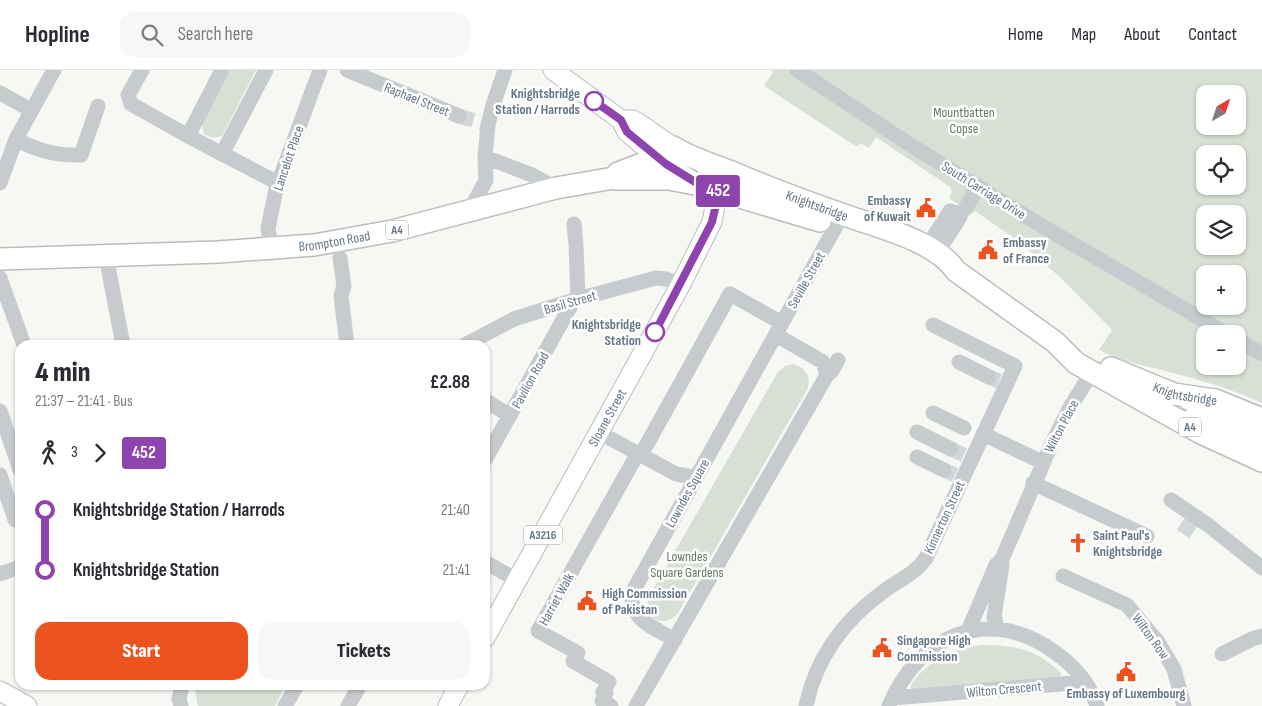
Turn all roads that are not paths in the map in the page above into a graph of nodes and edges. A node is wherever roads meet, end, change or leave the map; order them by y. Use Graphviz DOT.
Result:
graph roads {
  1 [pos="54,70"];
  2 [pos="142,70"];
  3 [pos="222,70"];
  4 [pos="266,70"];
  5 [pos="320,70"];
  6 [pos="347,70"];
  7 [pos="505,70"];
  8 [pos="796,70"];
  9 [pos="559,72"];
  10 [pos="0,93"];
  11 [pos="98,106"];
  12 [pos="31,110"];
  13 [pos="459,116"];
  14 [pos="188,136"];
  15 [pos="16,139"];
  16 [pos="664,152"];
  17 [pos="222,154"];
  18 [pos="485,157"];
  19 [pos="703,162"];
  20 [pos="2,166"];
  21 [pos="614,178"];
  22 [pos="746,178"];
  23 [pos="278,182"];
  24 [pos="0,183"];
  25 [pos="556,188"];
  26 [pos="709,188"];
  27 [pos="973,192"];
  28 [pos="965,209"];
  29 [pos="470,210"];
  30 [pos="574,224"];
  31 [pos="836,226"];
  32 [pos="272,249"];
  33 [pos="106,256"];
  34 [pos="340,258"];
  35 [pos="0,260"];
  36 [pos="956,271"];
  37 [pos="0,278"];
  38 [pos="681,284"];
  39 [pos="576,300"];
  40 [pos="933,325"];
  41 [pos="1212,325"];
  42 [pos="781,326"];
  43 [pos="22,340"];
  44 [pos="123,340"];
  45 [pos="346,340"];
  46 [pos="474,340"];
  47 [pos="1055,342"];
  48 [pos="1246,345"];
  49 [pos="1262,354"];
  50 [pos="959,362"];
  51 [pos="1092,372"];
  52 [pos="998,381"];
  53 [pos="1121,387"];
  54 [pos="1174,394"];
  55 [pos="490,403"];
  56 [pos="0,411"];
  57 [pos="933,413"];
  58 [pos="510,416"];
  59 [pos="1262,419"];
  60 [pos="917,432"];
  61 [pos="600,433"];
  62 [pos="976,433"];
  63 [pos="1262,434"];
  64 [pos="1262,448"];
  65 [pos="490,451"];
  66 [pos="639,454"];
  67 [pos="962,454"];
  68 [pos="15,455"];
  69 [pos="917,457"];
  70 [pos="1262,461"];
  71 [pos="1042,462"];
  72 [pos="699,472"];
  73 [pos="676,474"];
  74 [pos="954,474"];
  75 [pos="0,475"];
  76 [pos="1033,483"];
  77 [pos="688,493"];
  78 [pos="1171,500"];
  79 [pos="15,520"];
  80 [pos="1147,536"];
  81 [pos="1002,559"];
  82 [pos="490,565"];
  83 [pos="1262,568"];
  84 [pos="15,569"];
  85 [pos="0,574"];
  86 [pos="1063,576"];
  87 [pos="518,580"];
  88 [pos="490,629"];
  89 [pos="998,630"];
  90 [pos="968,631"];
  91 [pos="1262,636"];
  92 [pos="675,640"];
  93 [pos="1222,654"];
  94 [pos="1085,682"];
  95 [pos="181,690"];
  96 [pos="294,690"];
  97 [pos="357,690"];
  98 [pos="456,690"];
  99 [pos="0,691"];
  100 [pos="891,702"];
  101 [pos="27,706"];
  102 [pos="181,706"];
  103 [pos="285,706"];
  104 [pos="348,706"];
  105 [pos="448,706"];
  106 [pos="611,706"];
  107 [pos="636,706"];
  108 [pos="806,706"];
  109 [pos="1097,706"];
  110 [pos="1184,706"];
  1 -- 12 [label="street"];
  2 -- 14 [label="street"];
  3 -- 14 [label="street"];
  4 -- 17 [label="street"];
  5 -- 23 [label="street, Lancelot Place"];
  6 -- 13 [label="street, Raphael Street"];
  7 -- 18 [label="street"];
  8 -- 41 [label="street, South Carriage Drive"];
  9 -- 16 [label="main road, Knightsbridge"];
  10 -- 12 [label="street"];
  11 -- 15 [label="street"];
  12 -- 15 [label="street"];
  14 -- 17 [label="street"];
  15 -- 20 [label="street"];
  16 -- 19 [label="highway, Knightsbridge / A4"];
  16 -- 21 [label="highway, Brompton Road / A4"];
  16 -- 26 [label="main road, Knightsbridge"];
  17 -- 23 [label="street"];
  18 -- 25 [label="street"];
  18 -- 29 [label="street"];
  19 -- 22 [label="highway, Knightsbridge / A4"];
  19 -- 26 [label="main road"];
  20 -- 24 [label="street"];
  21 -- 25 [label="highway, Brompton Road / A4"];
  21 -- 26 [label="highway, Knightsbridge / A4"];
  22 -- 26 [label="highway"];
  22 -- 36 [label="highway, Knightsbridge / A4"];
  23 -- 32 [label="street, Lancelot Place"];
  25 -- 29 [label="highway, Brompton Road / A4"];
  26 -- 31 [label="highway, Knightsbridge / A4"];
  26 -- 38 [label="main road, Sloane Street / A3216"];
  27 -- 28 [label="street"];
  29 -- 32 [label="highway, Brompton Road / A4"];
  30 -- 39 [label="street"];
  31 -- 36 [label="highway, Knightsbridge / A4"];
  31 -- 42 [label="street, Seville Street"];
  32 -- 33 [label="highway, Brompton Road / A4"];
  33 -- 35 [label="highway, Brompton Road / A4"];
  33 -- 44 [label="street"];
  34 -- 45 [label="street"];
  36 -- 47 [label="highway, Knightsbridge / A4"];
  37 -- 43 [label="street"];
  38 -- 39 [label="street, Basil Street"];
  38 -- 61 [label="main road, Sloane Street / A3216"];
  39 -- 46 [label="street, Basil Street"];
  39 -- 58 [label="street, Pavilion Road"];
  40 -- 52 [label="street, Kinnerton Street"];
  42 -- 66 [label="street, Harriet Walk"];
  42 -- 72 [label="street, Lowndes Square"];
  42 -- 92 [label="street"];
  47 -- 51 [label="highway, Knightsbridge / A4"];
  47 -- 54 [label="highway, Knightsbridge / A4"];
  48 -- 49 [label="street"];
  50 -- 52 [label="street"];
  51 -- 53 [label="highway, Knightsbridge / A4"];
  51 -- 71 [label="street, Wilton Place"];
  52 -- 62 [label="street, Kinnerton Street"];
  53 -- 64 [label="main road, A4"];
  53 -- 70 [label="highway, Knightsbridge / A4"];
  54 -- 59 [label="highway, Knightsbridge / A4"];
  54 -- 63 [label="main road, A4"];
  55 -- 58 [label="street"];
  56 -- 68 [label="street"];
  57 -- 62 [label="street"];
  58 -- 65 [label="street, Pavilion Road"];
  60 -- 67 [label="street"];
  61 -- 66 [label="street"];
  61 -- 87 [label="main road, Sloane Street / A3216"];
  62 -- 67 [label="street, Kinnerton Street"];
  62 -- 71 [label="street"];
  66 -- 73 [label="street"];
  66 -- 106 [label="street, Harriet Walk"];
  67 -- 74 [label="street, Kinnerton Street"];
  69 -- 74 [label="street"];
  71 -- 76 [label="street, Wilton Place"];
  72 -- 73 [label="street"];
  72 -- 77 [label="street, Lowndes Square"];
  73 -- 77 [label="street"];
  74 -- 108 [label="street, Kinnerton Street"];
  75 -- 79 [label="street"];
  76 -- 80 [label="street"];
  76 -- 81 [label="street, Wilton Place"];
  77 -- 92 [label="street, Lowndes Square"];
  78 -- 83 [label="street"];
  81 -- 89 [label="street, Wilton Place"];
  81 -- 90 [label="street, Wilton Place"];
  82 -- 87 [label="street"];
  84 -- 85 [label="street"];
  86 -- 110 [label="street, Wilton Row"];
  87 -- 88 [label="main road, Sloane Street / A3216"];
  89 -- 90 [label="street, Wilton Crescent"];
  89 -- 94 [label="street, Wilton Crescent"];
  90 -- 100 [label="street, Wilton Crescent"];
  91 -- 93 [label="street"];
  92 -- 107 [label="street"];
  94 -- 100 [label="street, Wilton Crescent"];
  94 -- 109 [label="street, Wilton Crescent"];
  95 -- 102 [label="street"];
  96 -- 103 [label="street"];
  97 -- 104 [label="street"];
  98 -- 105 [label="main road"];
  99 -- 101 [label="main road"];
}
